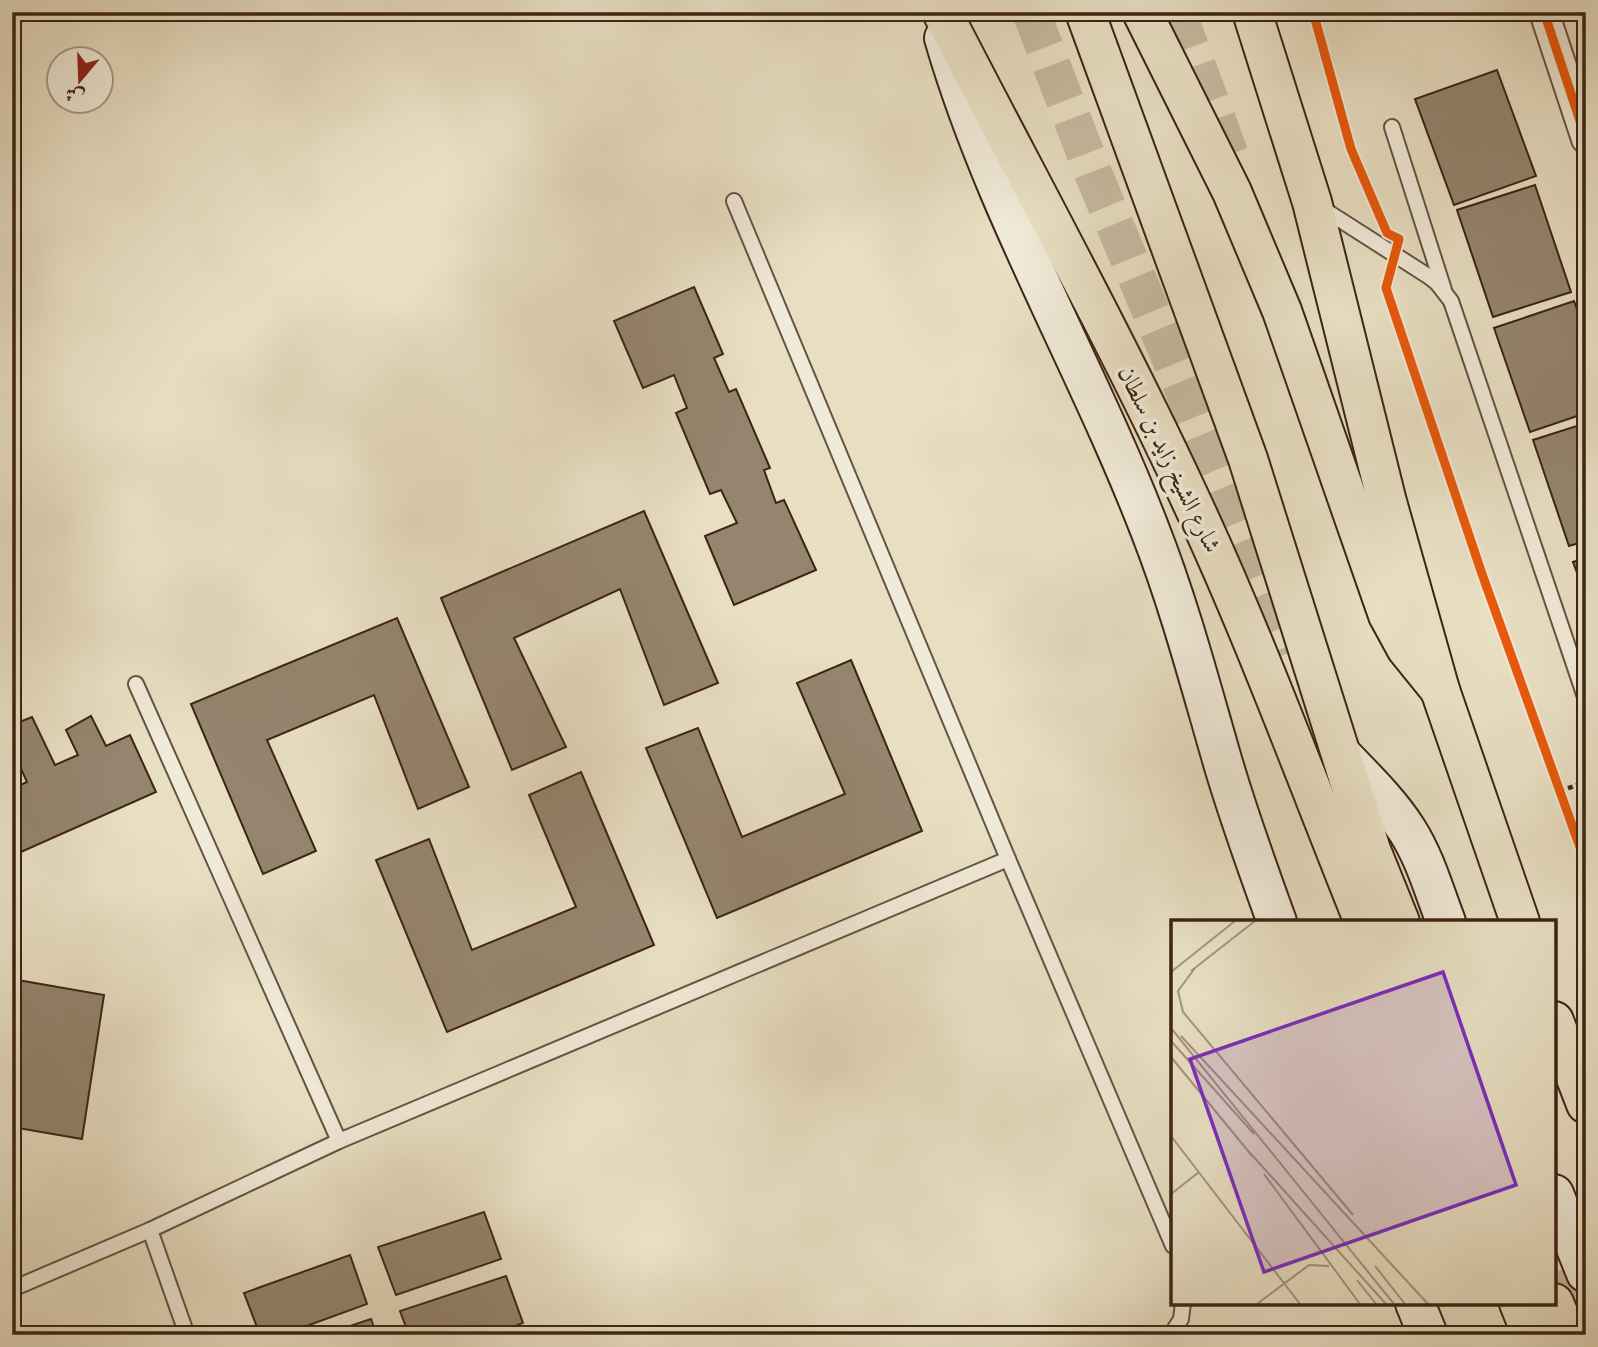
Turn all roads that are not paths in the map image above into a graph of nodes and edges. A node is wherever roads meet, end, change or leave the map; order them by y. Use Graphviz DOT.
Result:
graph roads {
  1 [pos="939,12"];
  2 [pos="1085,12"];
  3 [pos="1142,12"];
  4 [pos="1544,12"];
  5 [pos="1263,21"];
  6 [pos="1392,127"];
  7 [pos="1586,139"];
  8 [pos="734,201"];
  9 [pos="1312,202"];
  10 [pos="1445,292"];
  11 [pos="136,684"];
  12 [pos="1440,690"];
  13 [pos="1586,700"];
  14 [pos="1342,755"];
  15 [pos="1008,859"];
  16 [pos="1276,920"];
  17 [pos="1363,920"];
  18 [pos="1399,920"];
  19 [pos="1445,920"];
  20 [pos="1519,920"];
  21 [pos="1556,1026"];
  22 [pos="1586,1104"];
  23 [pos="339,1141"];
  24 [pos="1556,1199"];
  25 [pos="150,1230"];
  26 [pos="1171,1241"];
  27 [pos="1586,1273"];
  28 [pos="12,1289"];
  29 [pos="1183,1305"];
  30 [pos="1416,1305"];
  31 [pos="1520,1305"];
  32 [pos="1555,1305"];
  33 [pos="187,1335"];
  34 [pos="1171,1335"];
  35 [pos="1428,1335"];
  36 [pos="1532,1335"];
  37 [pos="1567,1335"];
  1 -- 16 [label="main road"];
  1 -- 17 [label="main road, شارع الشيخ زايد بن سلطان"];
  2 -- 14 [label="main road"];
  3 -- 12 [label="main road"];
  4 -- 7 [label="street"];
  5 -- 9 [label="main road"];
  6 -- 10 [label="lane"];
  8 -- 15 [label="lane"];
  9 -- 10 [label="lane"];
  9 -- 12 [label="main road"];
  10 -- 13 [label="lane"];
  11 -- 23 [label="lane"];
  12 -- 20 [label="main road"];
  14 -- 18 [label="main road"];
  14 -- 19 [label="main road"];
  15 -- 23 [label="lane"];
  15 -- 26 [label="lane"];
  21 -- 22 [label="main road"];
  23 -- 25 [label="lane"];
  24 -- 27 [label="main road"];
  25 -- 28 [label="lane"];
  25 -- 33 [label="lane"];
  29 -- 34 [label="lane"];
  30 -- 35 [label="main road"];
  31 -- 36 [label="main road"];
  32 -- 37 [label="main road"];
}
